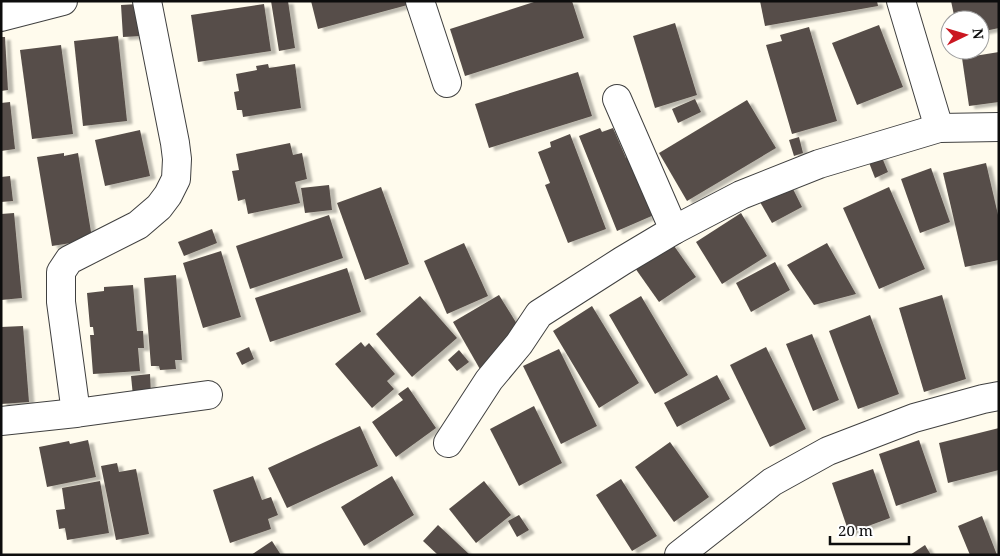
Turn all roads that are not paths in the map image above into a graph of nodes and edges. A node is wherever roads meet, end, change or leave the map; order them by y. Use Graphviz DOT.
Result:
graph roads {
  1 [pos="63,1"];
  2 [pos="147,1"];
  3 [pos="420,1"];
  4 [pos="901,1"];
  5 [pos="1,17"];
  6 [pos="447,83"];
  7 [pos="617,99"];
  8 [pos="999,127"];
  9 [pos="939,128"];
  10 [pos="674,230"];
  11 [pos="208,395"];
  12 [pos="999,396"];
  13 [pos="76,413"];
  14 [pos="1,421"];
  15 [pos="448,444"];
  16 [pos="679,555"];
  1 -- 5 [label="street"];
  2 -- 13 [label="street"];
  3 -- 6 [label="street"];
  4 -- 9 [label="street"];
  7 -- 10 [label="street"];
  8 -- 9 [label="street"];
  9 -- 10 [label="street"];
  10 -- 15 [label="street"];
  11 -- 13 [label="street"];
  12 -- 16 [label="street"];
  13 -- 14 [label="street"];
}
